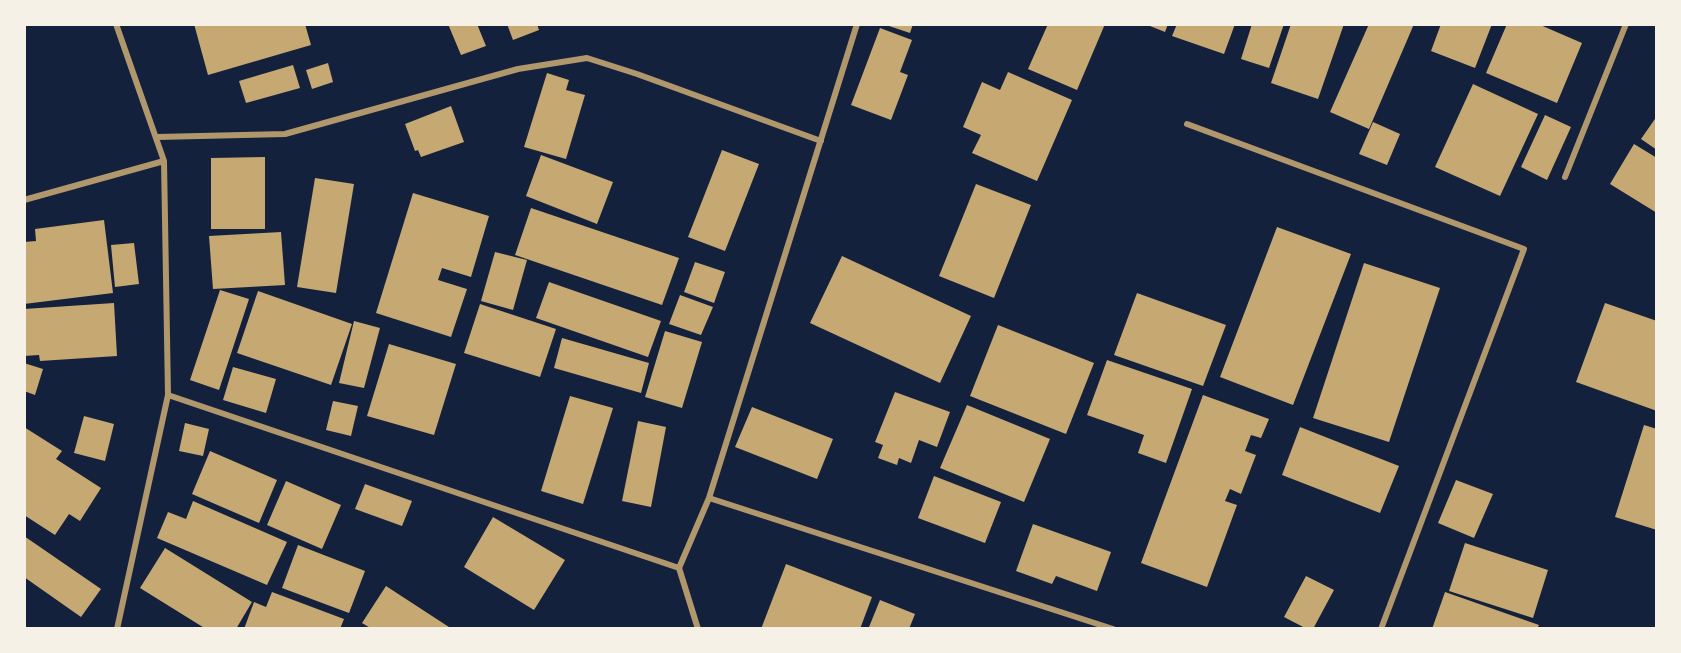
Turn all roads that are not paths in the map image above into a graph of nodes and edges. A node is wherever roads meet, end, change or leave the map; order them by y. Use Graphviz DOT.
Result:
graph roads {
  1 [pos="116,24"];
  2 [pos="858,24"];
  3 [pos="1626,24"];
  4 [pos="1187,124"];
  5 [pos="157,137"];
  6 [pos="820,141"];
  7 [pos="164,161"];
  8 [pos="1565,177"];
  9 [pos="24,200"];
  10 [pos="168,395"];
  11 [pos="709,498"];
  12 [pos="679,568"];
  13 [pos="117,629"];
  14 [pos="698,629"];
  15 [pos="1113,629"];
  16 [pos="1381,629"];
  1 -- 5 [label="street"];
  2 -- 6 [label="street"];
  3 -- 8 [label="street"];
  4 -- 16 [label="street"];
  5 -- 6 [label="street"];
  5 -- 7 [label="street"];
  6 -- 11 [label="street"];
  7 -- 9 [label="street"];
  7 -- 10 [label="street"];
  10 -- 12 [label="street"];
  10 -- 13 [label="street"];
  11 -- 12 [label="street"];
  11 -- 15 [label="street"];
  12 -- 14 [label="street"];
}
